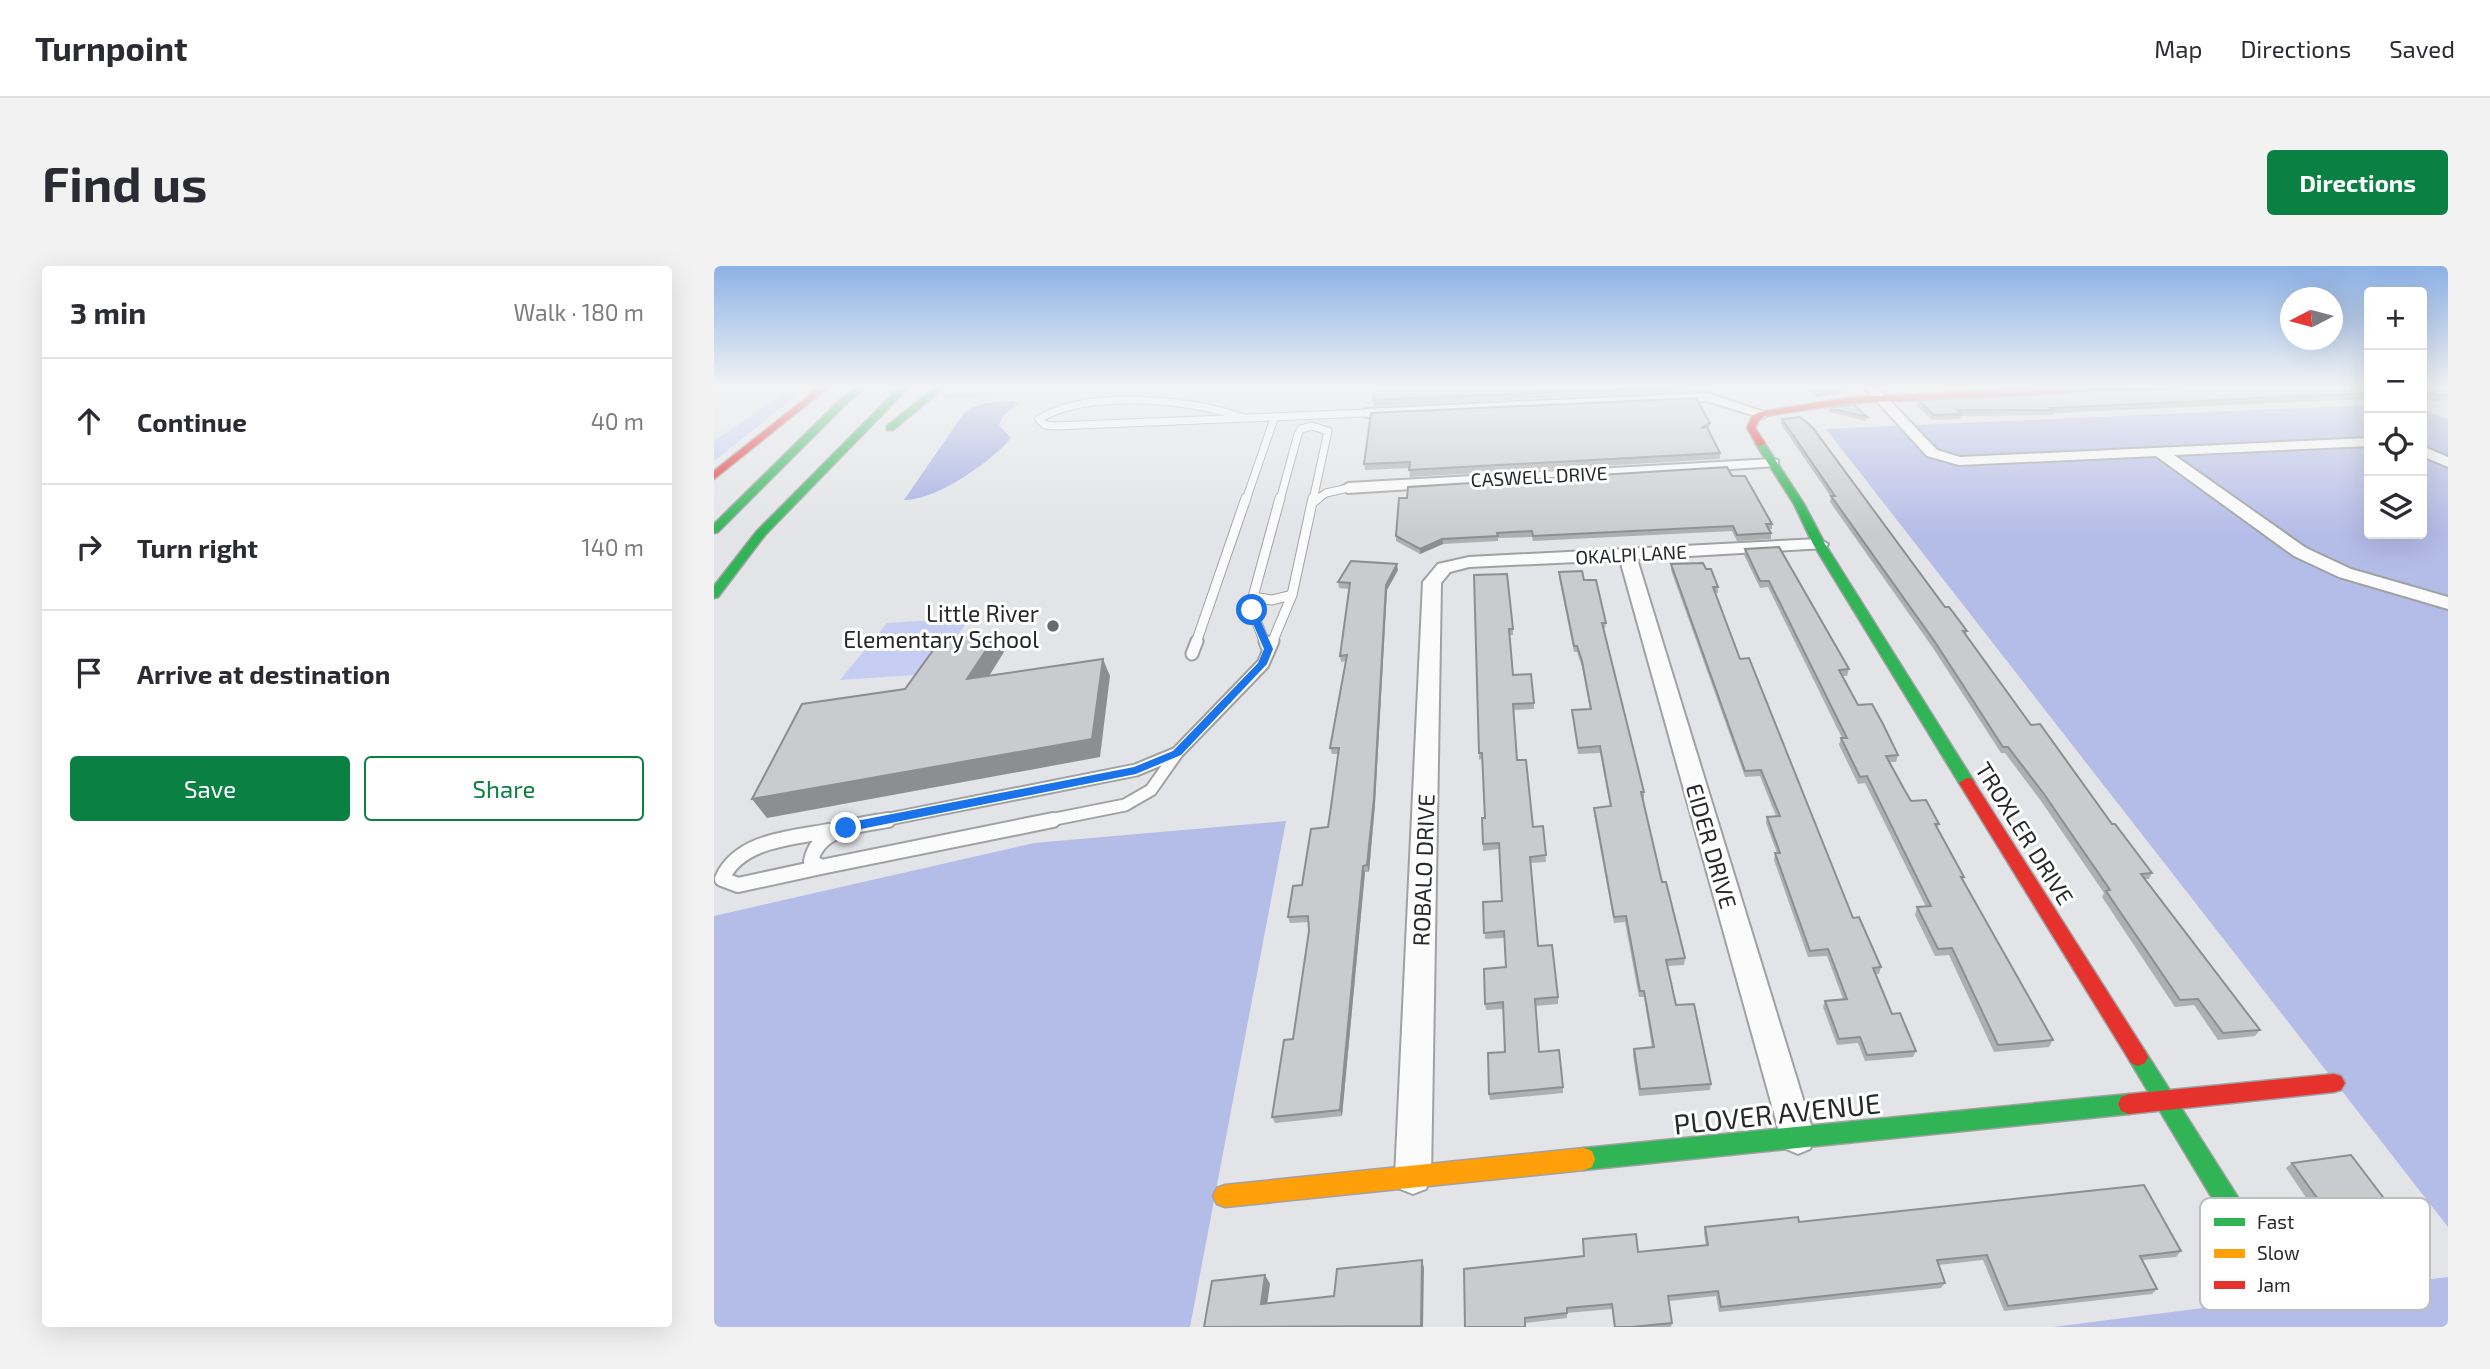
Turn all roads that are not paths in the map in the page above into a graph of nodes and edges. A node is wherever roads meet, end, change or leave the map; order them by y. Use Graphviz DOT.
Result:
graph roads {
  1 [pos="761,436"];
  2 [pos="809,436"];
  3 [pos="857,436"];
  4 [pos="881,436"];
  5 [pos="1268,436"];
  6 [pos="1299,436"];
  7 [pos="1327,436"];
  8 [pos="1756,436"];
  9 [pos="1915,436"];
  10 [pos="2364,442"];
  11 [pos="2427,452"];
  12 [pos="2161,453"];
  13 [pos="1773,463"];
  14 [pos="2448,463"];
  15 [pos="1319,475"];
  16 [pos="714,476"];
  17 [pos="1348,488"];
  18 [pos="1313,502"];
  19 [pos="714,530"];
  20 [pos="761,533"];
  21 [pos="1819,544"];
  22 [pos="1627,554"];
  23 [pos="1444,568"];
  24 [pos="714,594"];
  25 [pos="1292,595"];
  26 [pos="1253,597"];
  27 [pos="2448,603"];
  28 [pos="1268,649"];
  29 [pos="1192,654"];
  30 [pos="1177,753"];
  31 [pos="846,828"];
  32 [pos="821,867"];
  33 [pos="2334,1083"];
  34 [pos="2164,1100"];
  35 [pos="1798,1138"];
  36 [pos="1413,1177"];
  37 [pos="1224,1196"];
  38 [pos="2225,1198"];
  1 -- 16 [label="main road"];
  2 -- 19 [label="main road"];
  3 -- 20 [label="main road"];
  4 -- 20 [label="main road"];
  5 -- 29 [label="lane"];
  6 -- 26 [label="lane"];
  7 -- 15 [label="lane"];
  8 -- 13 [label="main road, TROXLER DRIVE"];
  9 -- 12 [label="street"];
  10 -- 12 [label="street"];
  11 -- 14 [label="street"];
  12 -- 27 [label="street"];
  13 -- 17 [label="street, CASWELL DRIVE"];
  13 -- 21 [label="main road, TROXLER DRIVE"];
  15 -- 17 [label="lane"];
  15 -- 18 [label="lane"];
  17 -- 18 [label="lane"];
  18 -- 25 [label="lane"];
  20 -- 24 [label="main road"];
  21 -- 22 [label="street, OKALPI LANE"];
  21 -- 34 [label="main road, TROXLER DRIVE"];
  22 -- 23 [label="street, OKALPI LANE"];
  22 -- 35 [label="street, EIDER DRIVE"];
  23 -- 36 [label="street, ROBALO DRIVE"];
  25 -- 26 [label="lane"];
  25 -- 28 [label="lane"];
  26 -- 28 [label="lane"];
  28 -- 30 [label="lane"];
  30 -- 31 [label="lane"];
  30 -- 32 [label="lane"];
  31 -- 32 [label="lane"];
  31 -- 32 [label="lane"];
  33 -- 34 [label="main road, PLOVER AVENUE"];
  34 -- 35 [label="main road, PLOVER AVENUE"];
  34 -- 38 [label="main road, TROXLER DRIVE"];
  35 -- 36 [label="main road, PLOVER AVENUE"];
  36 -- 37 [label="main road, PLOVER AVENUE"];
}
